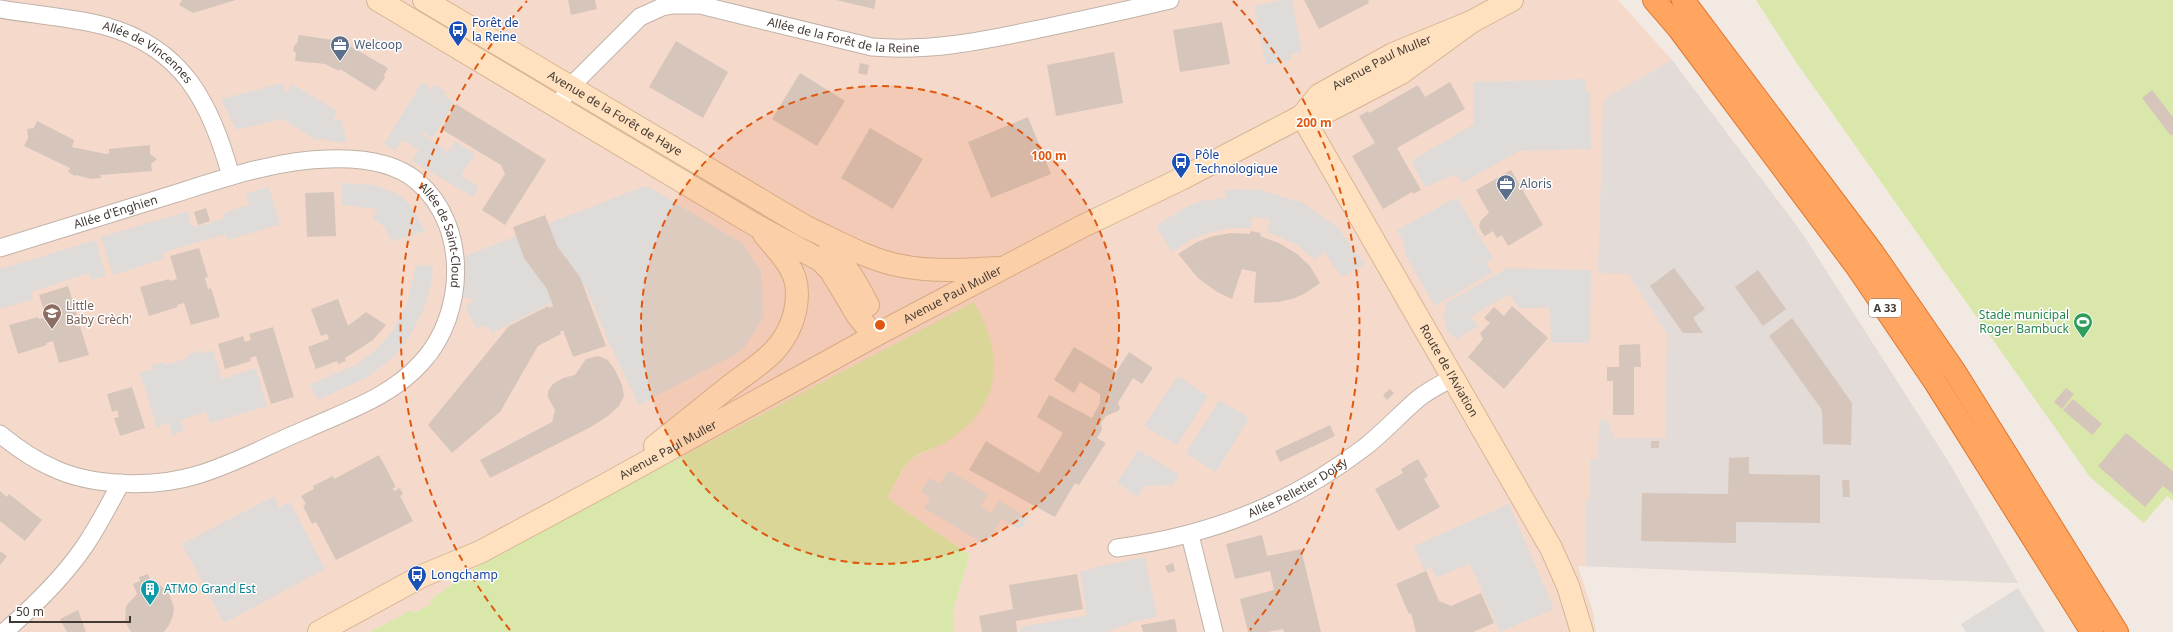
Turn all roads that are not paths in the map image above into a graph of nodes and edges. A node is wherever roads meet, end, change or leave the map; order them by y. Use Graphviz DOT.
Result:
graph roads {
  1 [pos="378,0"];
  2 [pos="424,0"];
  3 [pos="1170,0"];
  4 [pos="1512,0"];
  5 [pos="1654,0"];
  6 [pos="1683,0"];
  7 [pos="0,9"];
  8 [pos="570,87"];
  9 [pos="558,106"];
  10 [pos="1302,116"];
  11 [pos="231,176"];
  12 [pos="756,226"];
  13 [pos="806,226"];
  14 [pos="0,248"];
  15 [pos="1004,268"];
  16 [pos="874,336"];
  17 [pos="1453,377"];
  18 [pos="0,434"];
  19 [pos="121,483"];
  20 [pos="605,486"];
  21 [pos="1190,535"];
  22 [pos="1117,548"];
  23 [pos="480,552"];
  24 [pos="4,632"];
  25 [pos="319,632"];
  26 [pos="344,632"];
  27 [pos="1214,632"];
  28 [pos="1582,632"];
  29 [pos="2092,632"];
  30 [pos="2117,632"];
  1 -- 9 [label="street, Avenue de la Forêt de Haye"];
  2 -- 8 [label="street, Avenue de la Forêt de Haye"];
  3 -- 8 [label="street, Allée de la Forêt de la Reine"];
  4 -- 10 [label="street, Avenue Paul Muller"];
  5 -- 29 [label="highway, A 33"];
  6 -- 30 [label="highway, A 33"];
  7 -- 11 [label="street, Allée de Vincennes"];
  8 -- 9 [label="street, Allée de la Forêt de la Reine"];
  8 -- 13 [label="street, Avenue de la Forêt de Haye"];
  9 -- 12 [label="street, Avenue de la Forêt de Haye"];
  10 -- 15 [label="street, Avenue Paul Muller"];
  10 -- 17 [label="street, Route de l'Aviation"];
  11 -- 14 [label="street, Allée d'Enghien"];
  11 -- 19 [label="street, Allée de Saint-Cloud"];
  12 -- 16 [label="street, Avenue de la Forêt de Haye"];
  12 -- 20 [label="street, Avenue de la Forêt de Haye"];
  13 -- 15 [label="street, Avenue de la Forêt de Haye"];
  13 -- 16 [label="street, Avenue de la Forêt de Haye"];
  15 -- 16 [label="street, Avenue Paul Muller"];
  16 -- 20 [label="street, Avenue Paul Muller"];
  17 -- 21 [label="street, Allée Pelletier Doisy"];
  17 -- 28 [label="street, Route de l'Aviation"];
  18 -- 19 [label="street, Allée de Saint-Cloud"];
  19 -- 24 [label="street"];
  20 -- 23 [label="street, Avenue Paul Muller"];
  21 -- 22 [label="street, Allée Pelletier Doisy"];
  21 -- 27 [label="street"];
  23 -- 25 [label="street, Avenue Paul Muller"];
  23 -- 26 [label="street, Avenue Paul Muller"];
}
